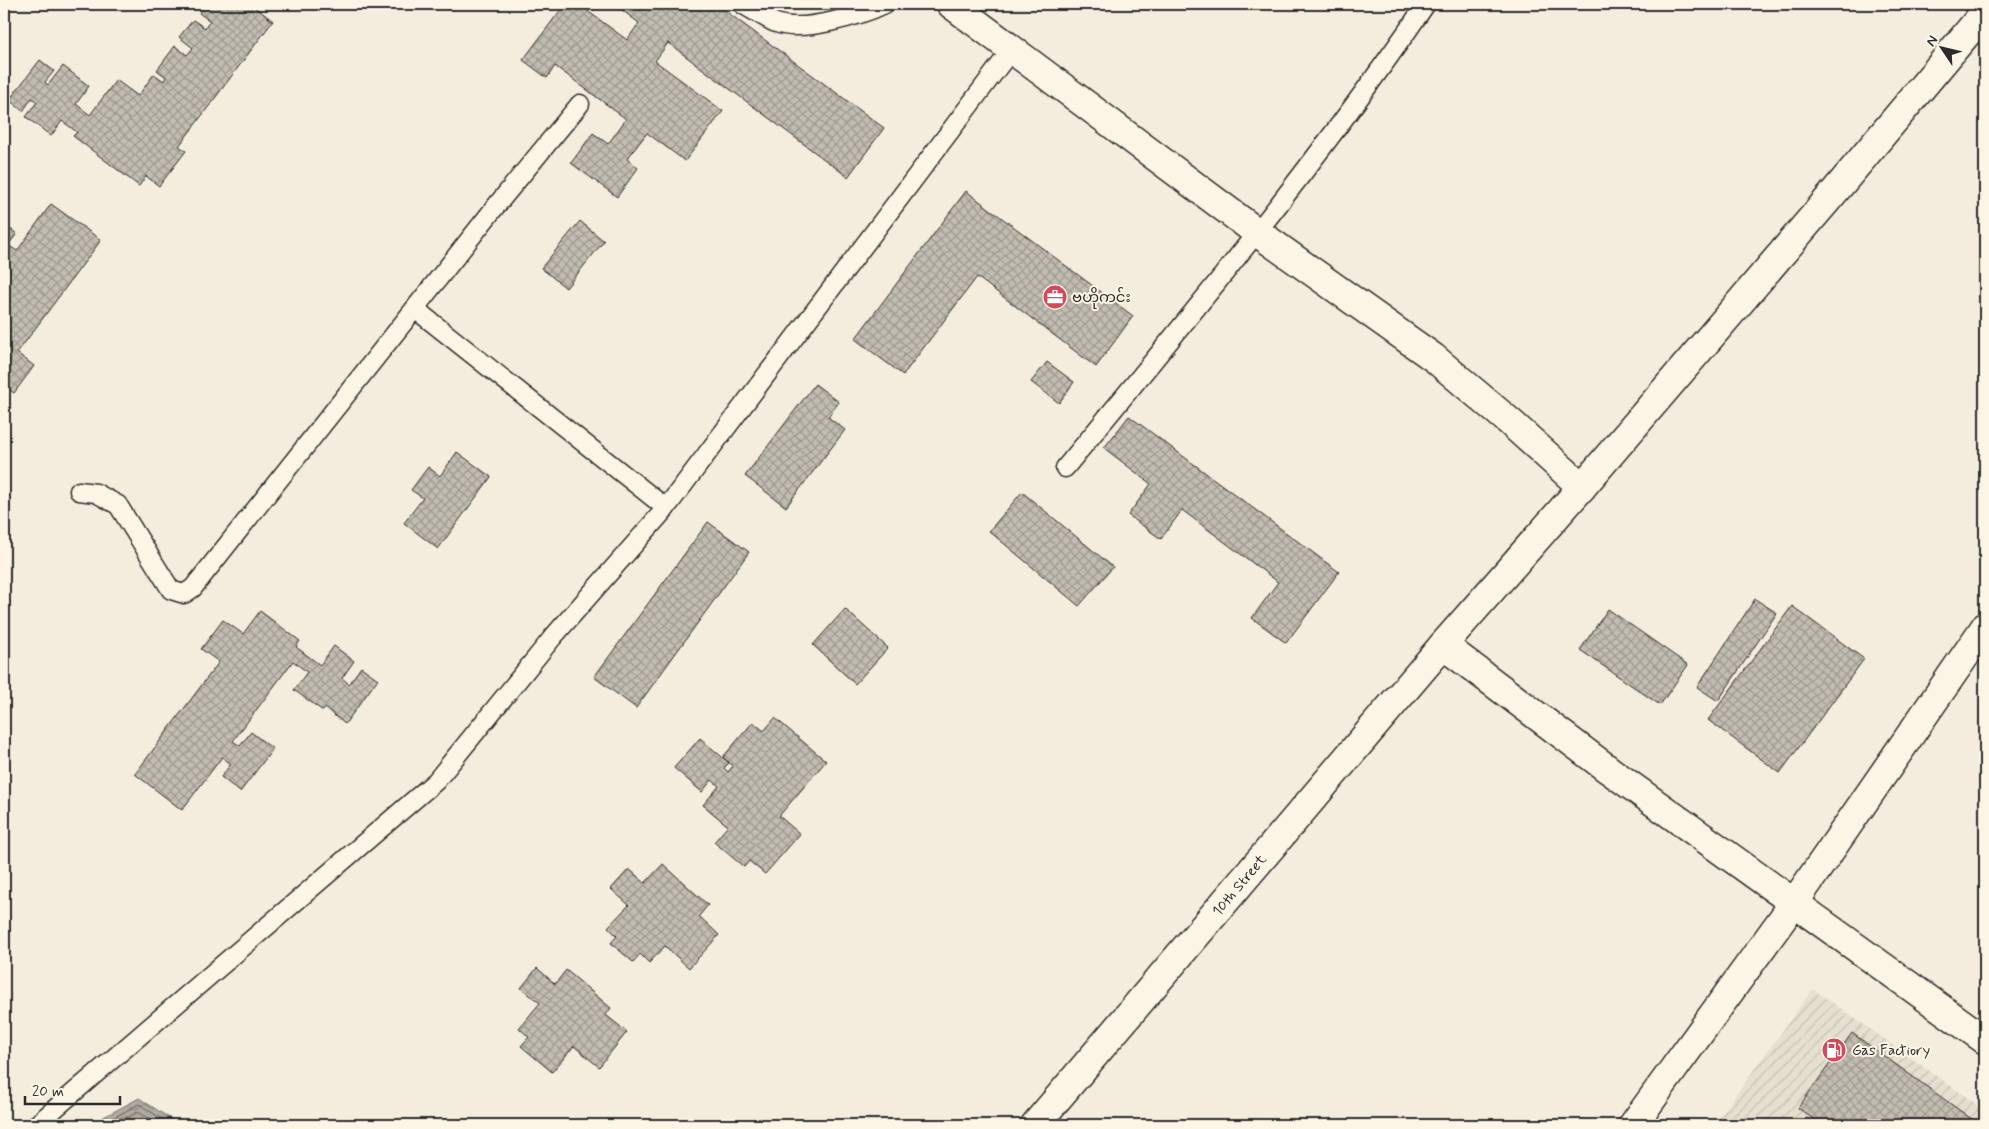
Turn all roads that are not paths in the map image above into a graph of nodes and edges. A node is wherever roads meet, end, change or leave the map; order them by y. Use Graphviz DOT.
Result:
graph roads {
  1 [pos="742,4"];
  2 [pos="884,4"];
  3 [pos="951,4"];
  4 [pos="1426,4"];
  5 [pos="1985,12"];
  6 [pos="1012,49"];
  7 [pos="580,104"];
  8 [pos="1258,233"];
  9 [pos="415,309"];
  10 [pos="1065,468"];
  11 [pos="1582,487"];
  12 [pos="80,491"];
  13 [pos="666,508"];
  14 [pos="1985,627"];
  15 [pos="1443,645"];
  16 [pos="1794,903"];
  17 [pos="1985,1040"];
  18 [pos="36,1125"];
  19 [pos="1035,1125"];
  20 [pos="1633,1125"];
  1 -- 2 [label="lane"];
  3 -- 6 [label="street"];
  4 -- 8 [label="lane"];
  5 -- 11 [label="street, 10th Street"];
  6 -- 8 [label="street"];
  6 -- 13 [label="lane"];
  7 -- 9 [label="lane"];
  8 -- 10 [label="lane"];
  8 -- 11 [label="street"];
  9 -- 12 [label="lane"];
  9 -- 13 [label="lane"];
  11 -- 15 [label="street, 10th Street"];
  13 -- 18 [label="lane"];
  14 -- 16 [label="street"];
  15 -- 16 [label="street"];
  15 -- 19 [label="street, 10th Street"];
  16 -- 17 [label="street"];
  16 -- 20 [label="street"];
}
